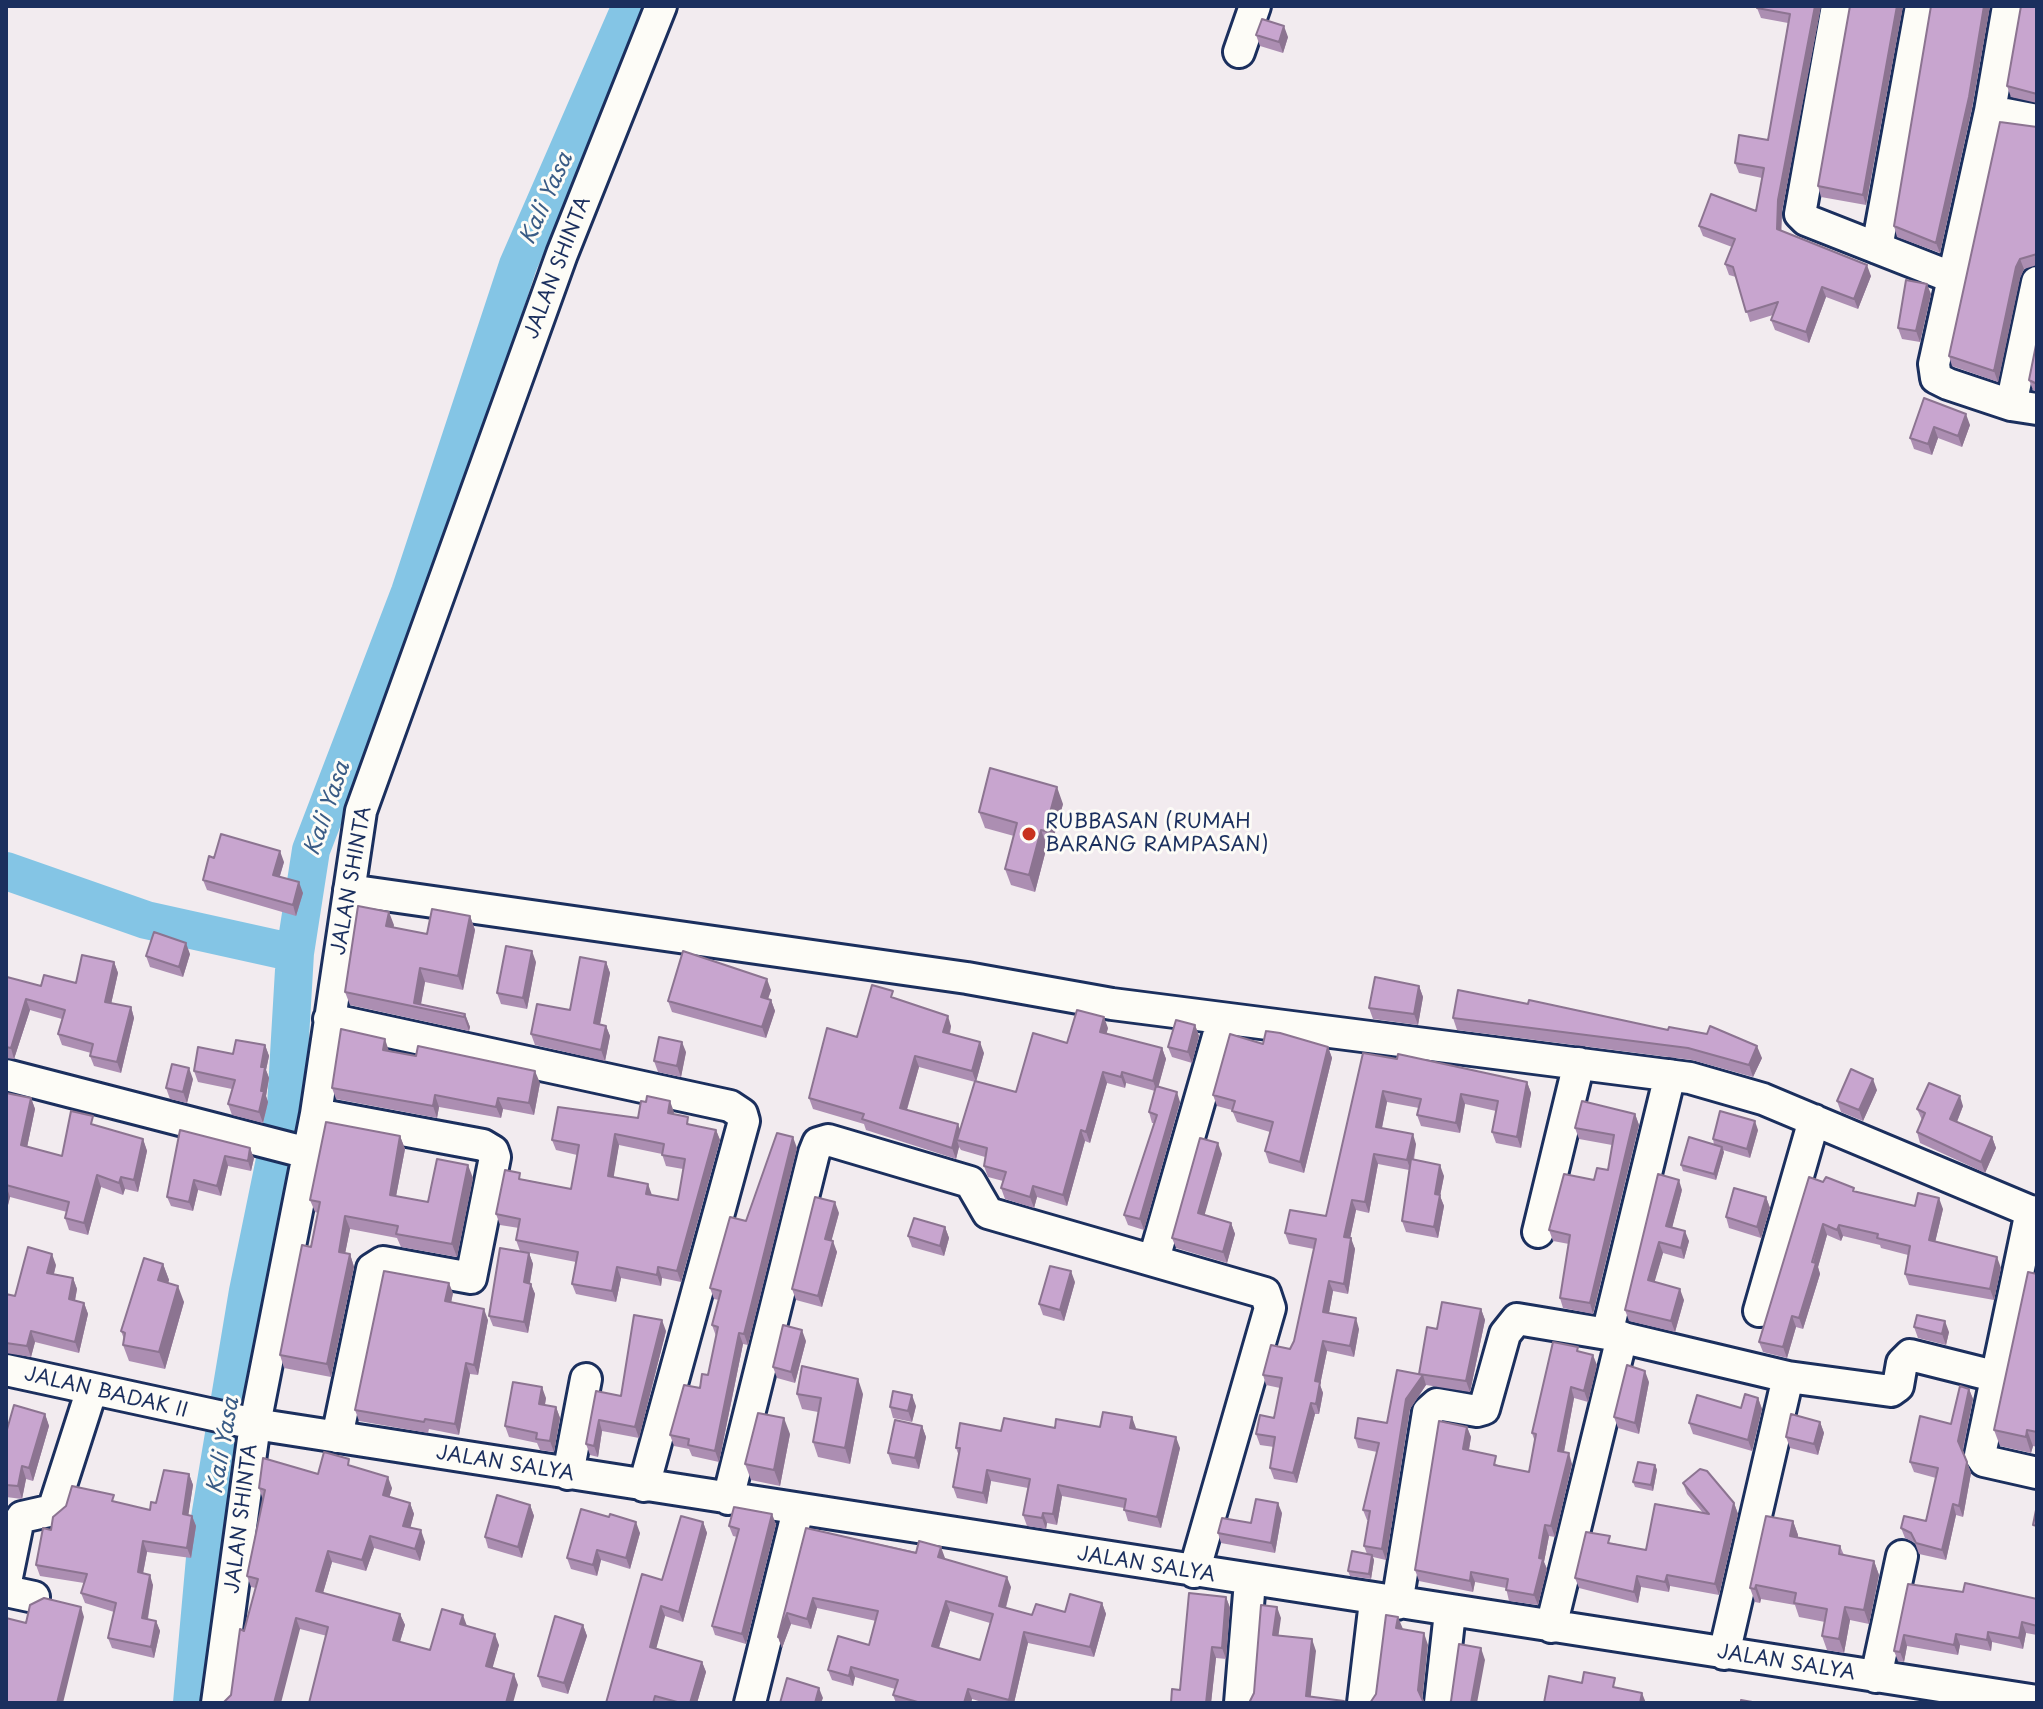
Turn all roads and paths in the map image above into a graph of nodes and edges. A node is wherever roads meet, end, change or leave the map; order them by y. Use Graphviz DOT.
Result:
graph roads {
  1 [pos="661,6"];
  2 [pos="1255,6"];
  3 [pos="1837,6"];
  4 [pos="1921,6"];
  5 [pos="2008,6"];
  6 [pos="1239,52"];
  7 [pos="1990,111"];
  8 [pos="2037,120"];
  9 [pos="1877,248"];
  10 [pos="1956,279"];
  11 [pos="2037,282"];
  12 [pos="2024,407"];
  13 [pos="349,890"];
  14 [pos="329,1019"];
  15 [pos="1223,1019"];
  16 [pos="1579,1063"];
  17 [pos="6,1075"];
  18 [pos="1670,1075"];
  19 [pos="316,1114"];
  20 [pos="1814,1120"];
  21 [pos="306,1152"];
  22 [pos="2034,1212"];
  23 [pos="1538,1232"];
  24 [pos="1154,1259"];
  25 [pos="1759,1311"];
  26 [pos="1614,1336"];
  27 [pos="6,1370"];
  28 [pos="1994,1376"];
  29 [pos="1788,1377"];
  30 [pos="586,1379"];
  31 [pos="92,1389"];
  32 [pos="247,1423"];
  33 [pos="337,1437"];
  34 [pos="2037,1473"];
  35 [pos="568,1474"];
  36 [pos="644,1486"];
  37 [pos="728,1499"];
  38 [pos="798,1510"];
  39 [pos="1902,1556"];
  40 [pos="1194,1572"];
  41 [pos="1250,1581"];
  42 [pos="6,1582"];
  43 [pos="1386,1602"];
  44 [pos="1450,1612"];
  45 [pos="1551,1627"];
  46 [pos="1724,1654"];
  47 [pos="1876,1677"];
  48 [pos="2037,1701"];
  49 [pos="217,1703"];
  50 [pos="750,1703"];
  51 [pos="1240,1703"];
  52 [pos="1363,1703"];
  53 [pos="1440,1703"];
  1 -- 13 [label="street, JALAN SHINTA"];
  2 -- 6 [label="street"];
  3 -- 9 [label="street"];
  4 -- 9 [label="street"];
  5 -- 7 [label="street"];
  7 -- 8 [label="street"];
  7 -- 10 [label="street"];
  9 -- 10 [label="street"];
  10 -- 12 [label="street"];
  11 -- 12 [label="street"];
  13 -- 14 [label="street, JALAN SHINTA"];
  13 -- 15 [label="street"];
  14 -- 19 [label="street, JALAN SHINTA"];
  14 -- 36 [label="street"];
  15 -- 16 [label="street"];
  15 -- 24 [label="street"];
  16 -- 18 [label="street"];
  16 -- 23 [label="street"];
  17 -- 21 [label="street"];
  18 -- 20 [label="street"];
  18 -- 26 [label="street"];
  19 -- 21 [label="street, JALAN SHINTA"];
  19 -- 33 [label="street"];
  20 -- 22 [label="street"];
  20 -- 25 [label="street"];
  21 -- 32 [label="street, JALAN SHINTA"];
  22 -- 28 [label="street"];
  24 -- 37 [label="street"];
  24 -- 40 [label="street"];
  26 -- 29 [label="street"];
  26 -- 43 [label="street"];
  26 -- 45 [label="street"];
  27 -- 31 [label="street, JALAN BADAK II"];
  28 -- 29 [label="street"];
  28 -- 34 [label="street"];
  29 -- 46 [label="street"];
  30 -- 35 [label="street"];
  31 -- 32 [label="street, JALAN BADAK II"];
  31 -- 42 [label="street"];
  32 -- 33 [label="street, JALAN SALYA"];
  32 -- 49 [label="street, JALAN SHINTA"];
  33 -- 35 [label="street, JALAN SALYA"];
  35 -- 36 [label="street, JALAN SALYA"];
  36 -- 37 [label="street, JALAN SALYA"];
  37 -- 38 [label="street, JALAN SALYA"];
  38 -- 40 [label="street, JALAN SALYA"];
  38 -- 50 [label="street"];
  39 -- 47 [label="street"];
  40 -- 41 [label="street, JALAN SALYA"];
  41 -- 43 [label="street, JALAN SALYA"];
  41 -- 51 [label="street"];
  43 -- 44 [label="street, JALAN SALYA"];
  43 -- 52 [label="street"];
  44 -- 45 [label="street, JALAN SALYA"];
  44 -- 53 [label="street"];
  45 -- 46 [label="street, JALAN SALYA"];
  46 -- 47 [label="street, JALAN SALYA"];
  47 -- 48 [label="street, JALAN SALYA"];
}
